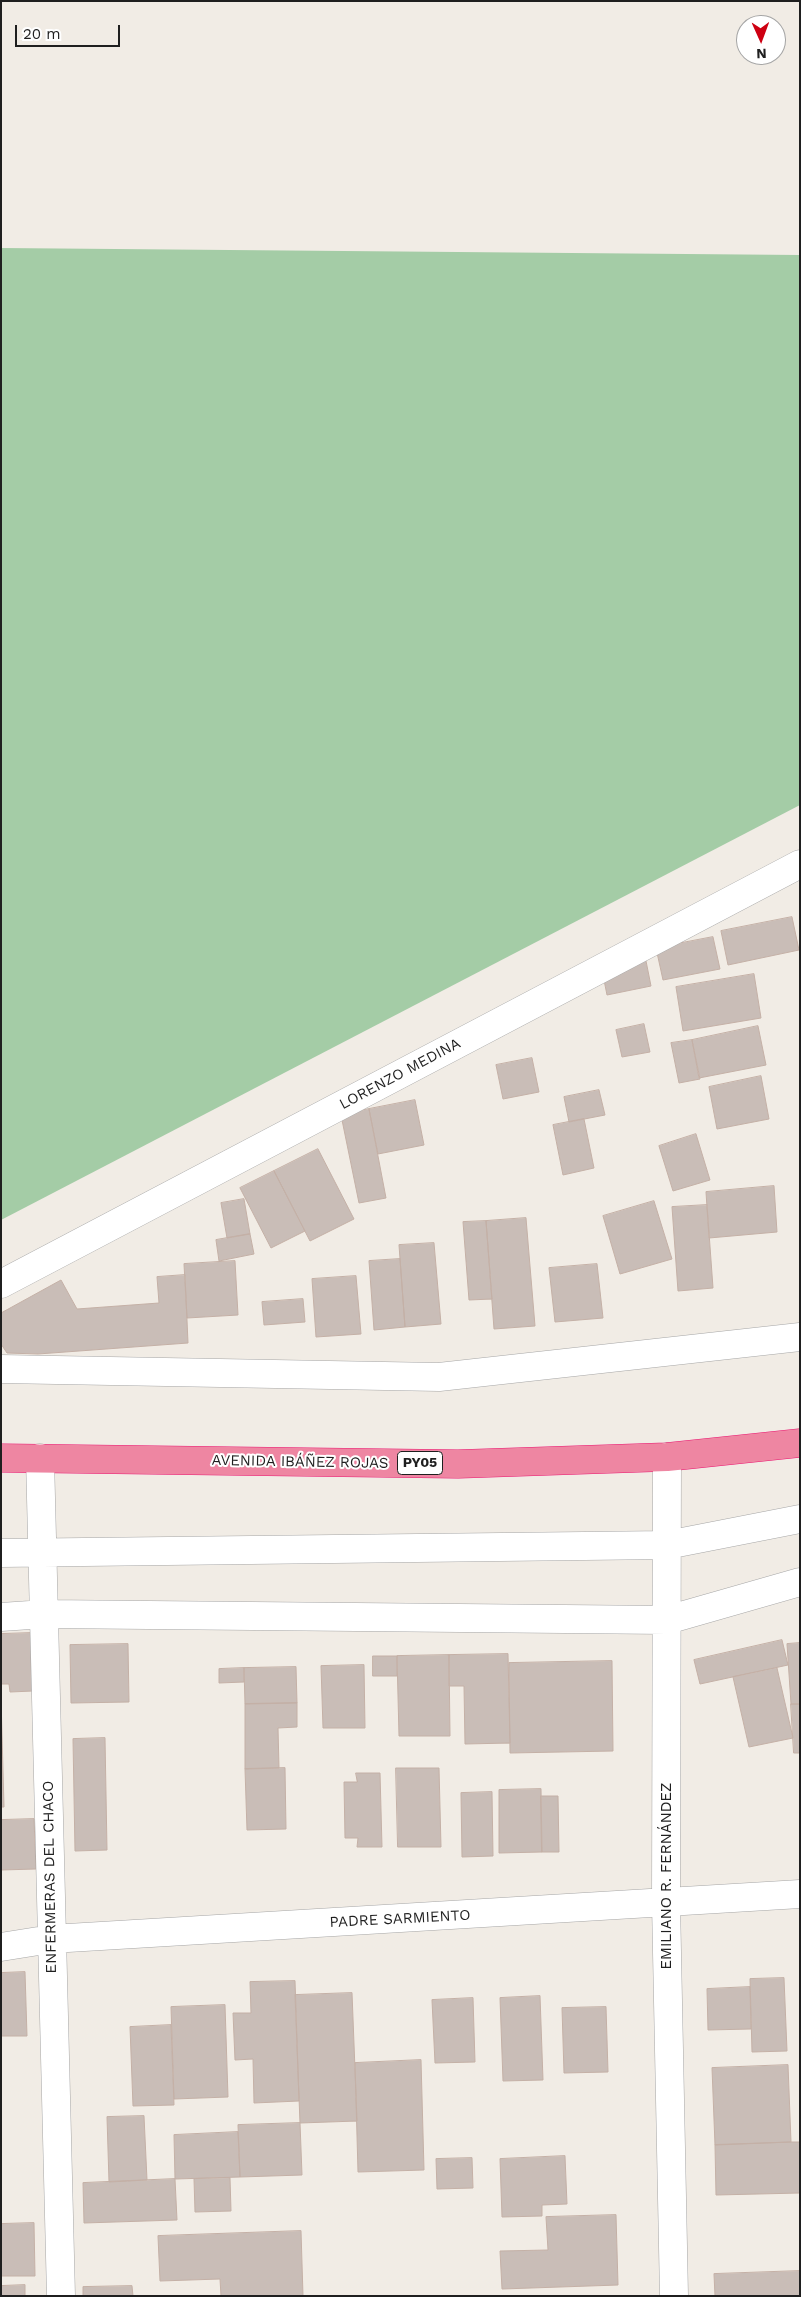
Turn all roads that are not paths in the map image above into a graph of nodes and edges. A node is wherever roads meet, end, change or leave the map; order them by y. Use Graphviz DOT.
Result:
graph roads {
  1 [pos="800,864"];
  2 [pos="1,1284"];
  3 [pos="800,1337"];
  4 [pos="1,1369"];
  5 [pos="800,1443"];
  6 [pos="667,1457"];
  7 [pos="1,1458"];
  8 [pos="40,1458"];
  9 [pos="800,1519"];
  10 [pos="667,1545"];
  11 [pos="43,1552"];
  12 [pos="1,1553"];
  13 [pos="800,1582"];
  14 [pos="44,1614"];
  15 [pos="1,1617"];
  16 [pos="667,1620"];
  17 [pos="800,1894"];
  18 [pos="666,1903"];
  19 [pos="51,1939"];
  20 [pos="1,1947"];
  21 [pos="61,2296"];
  22 [pos="674,2296"];
  1 -- 2 [label="street, LORENZO MEDINA"];
  3 -- 4 [label="street"];
  5 -- 6 [label="highway, AVENIDA IBÁÑEZ ROJAS / PY05"];
  6 -- 8 [label="highway, AVENIDA IBÁÑEZ ROJAS / PY05"];
  6 -- 10 [label="street, EMILIANO R. FERNÁNDEZ"];
  7 -- 8 [label="highway, PY05"];
  8 -- 11 [label="street, ENFERMERAS DEL CHACO"];
  9 -- 10 [label="street"];
  10 -- 11 [label="street"];
  10 -- 16 [label="street, EMILIANO R. FERNÁNDEZ"];
  11 -- 12 [label="street"];
  11 -- 14 [label="street, ENFERMERAS DEL CHACO"];
  13 -- 16 [label="street"];
  14 -- 15 [label="street"];
  14 -- 16 [label="street"];
  14 -- 19 [label="street, ENFERMERAS DEL CHACO"];
  16 -- 18 [label="street, EMILIANO R. FERNÁNDEZ"];
  17 -- 18 [label="street, PADRE SARMIENTO"];
  18 -- 19 [label="street, PADRE SARMIENTO"];
  18 -- 22 [label="street, EMILIANO R. FERNÁNDEZ"];
  19 -- 20 [label="street, PADRE SARMIENTO"];
  19 -- 21 [label="street, ENFERMERAS DEL CHACO"];
}
